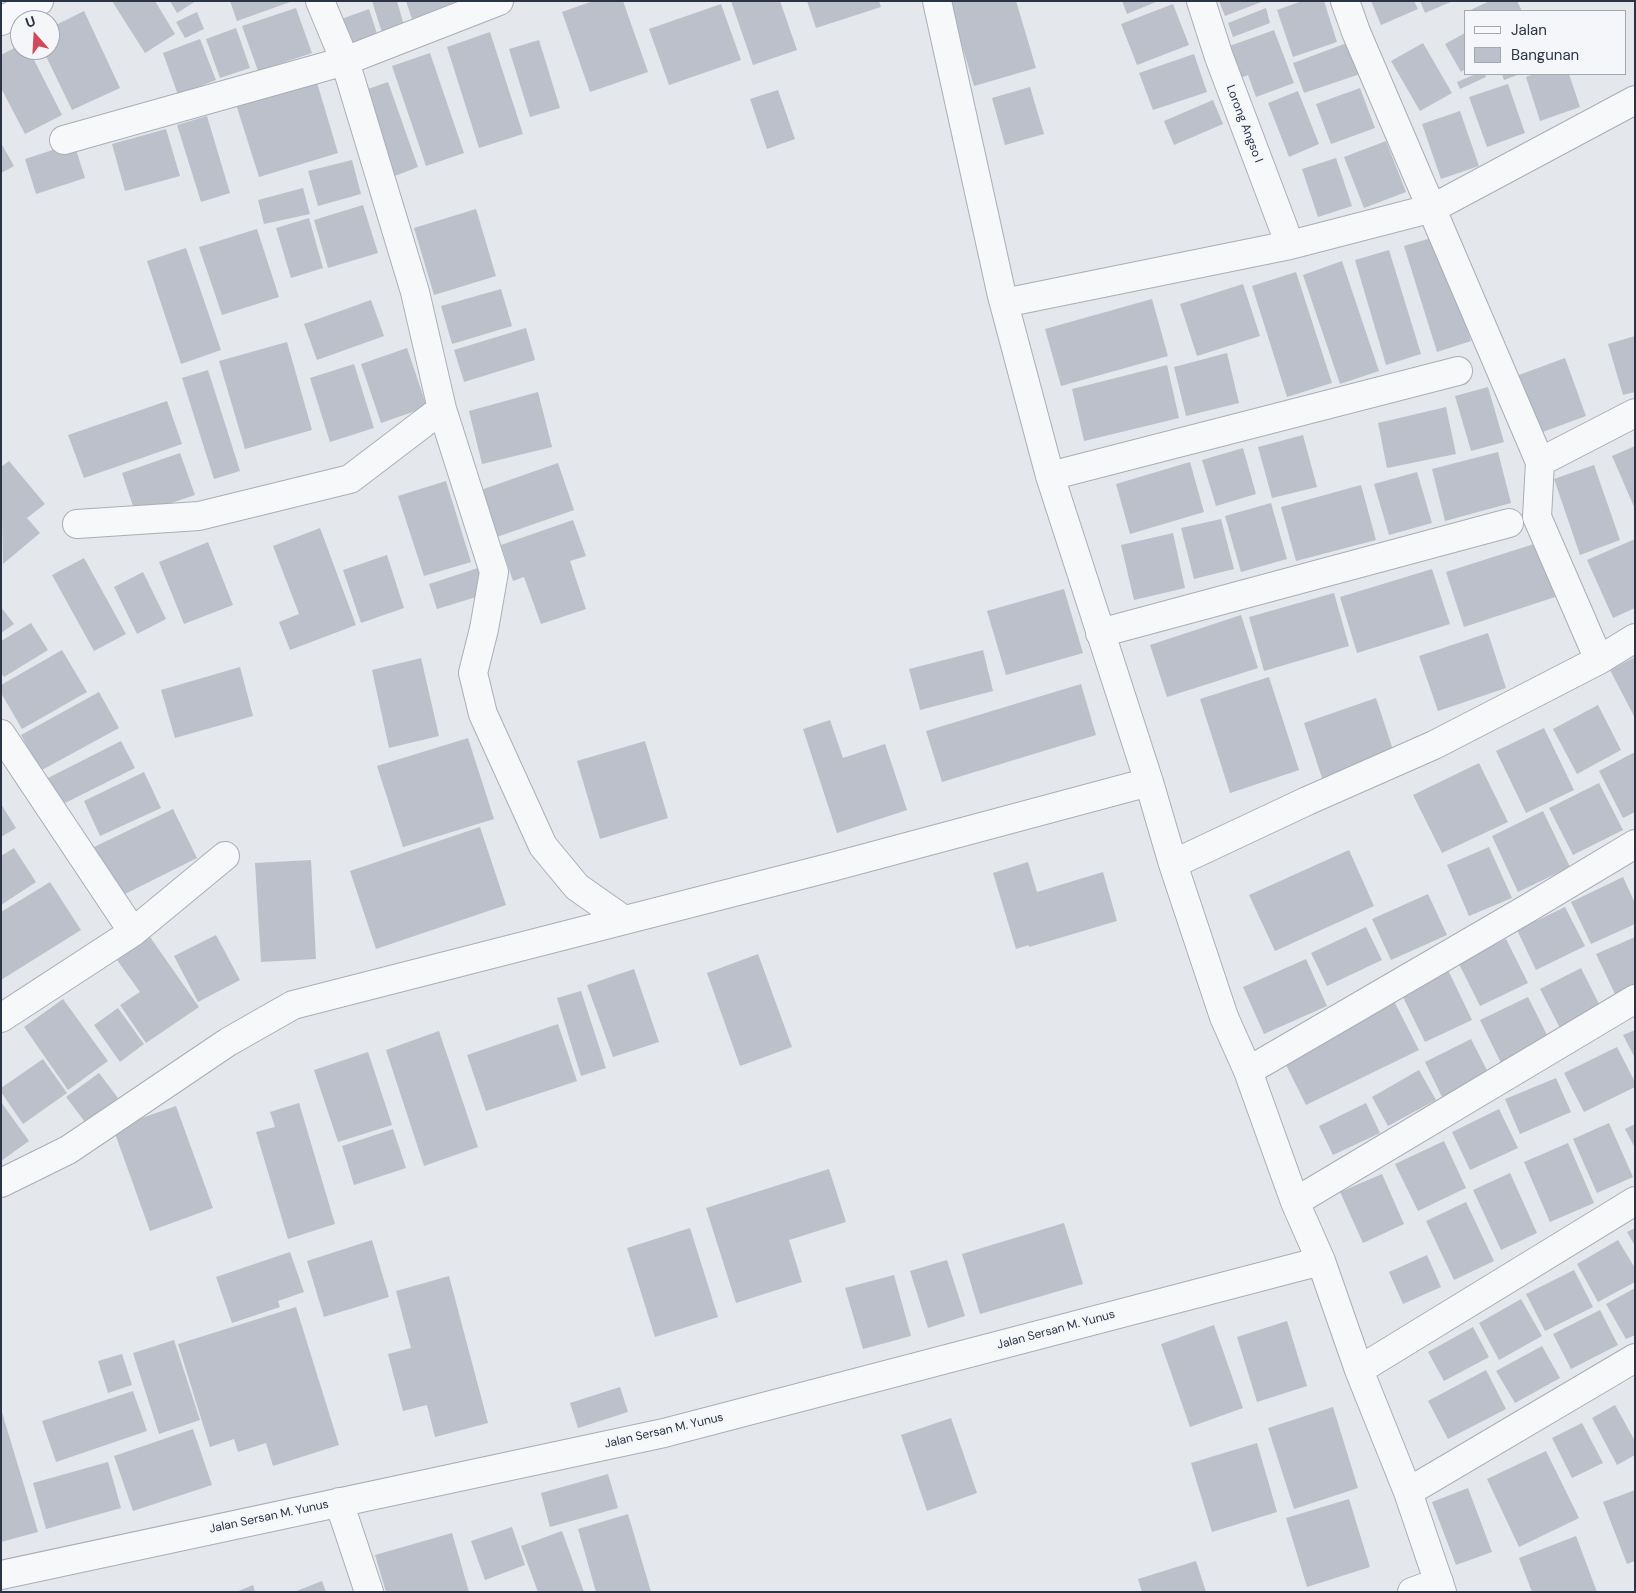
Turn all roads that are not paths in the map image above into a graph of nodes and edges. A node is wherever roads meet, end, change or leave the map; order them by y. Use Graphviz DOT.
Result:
graph roads {
  1 [pos="39,1"];
  2 [pos="320,1"];
  3 [pos="499,1"];
  4 [pos="937,1"];
  5 [pos="1201,1"];
  6 [pos="1345,1"];
  7 [pos="1,21"];
  8 [pos="346,61"];
  9 [pos="1635,100"];
  10 [pos="64,140"];
  11 [pos="1433,208"];
  12 [pos="1290,245"];
  13 [pos="1004,303"];
  14 [pos="1458,371"];
  15 [pos="442,409"];
  16 [pos="1635,413"];
  17 [pos="1540,462"];
  18 [pos="1050,476"];
  19 [pos="1509,523"];
  20 [pos="77,524"];
  21 [pos="1100,633"];
  22 [pos="1635,638"];
  23 [pos="1599,660"];
  24 [pos="1,734"];
  25 [pos="1149,782"];
  26 [pos="1635,844"];
  27 [pos="225,856"];
  28 [pos="1173,864"];
  29 [pos="624,920"];
  30 [pos="133,932"];
  31 [pos="1635,999"];
  32 [pos="1,1018"];
  33 [pos="1248,1071"];
  34 [pos="1,1183"];
  35 [pos="1635,1201"];
  36 [pos="1294,1202"];
  37 [pos="1321,1261"];
  38 [pos="1635,1358"];
  39 [pos="1359,1370"];
  40 [pos="1408,1492"];
  41 [pos="338,1502"];
  42 [pos="8,1580"];
  43 [pos="1441,1587"];
  44 [pos="369,1592"];
  45 [pos="1412,1592"];
  1 -- 7 [label="street"];
  2 -- 8 [label="street"];
  3 -- 8 [label="street"];
  4 -- 13 [label="street"];
  5 -- 12 [label="street, Lorong Angso I"];
  6 -- 11 [label="street"];
  8 -- 10 [label="street"];
  8 -- 15 [label="street"];
  9 -- 11 [label="street"];
  11 -- 12 [label="street"];
  11 -- 17 [label="street"];
  12 -- 13 [label="street"];
  13 -- 18 [label="street"];
  14 -- 18 [label="street"];
  15 -- 20 [label="street"];
  15 -- 29 [label="street"];
  16 -- 17 [label="street"];
  17 -- 23 [label="street"];
  18 -- 21 [label="street"];
  19 -- 21 [label="street"];
  21 -- 25 [label="street"];
  22 -- 23 [label="street"];
  23 -- 28 [label="street"];
  24 -- 30 [label="street"];
  25 -- 28 [label="street"];
  25 -- 29 [label="street"];
  26 -- 33 [label="street"];
  27 -- 30 [label="street"];
  28 -- 33 [label="street"];
  29 -- 34 [label="street"];
  30 -- 32 [label="street"];
  31 -- 36 [label="street"];
  33 -- 36 [label="street"];
  35 -- 39 [label="street"];
  36 -- 37 [label="street"];
  37 -- 39 [label="street"];
  37 -- 41 [label="street, Jalan Sersan M. Yunus"];
  38 -- 40 [label="street"];
  39 -- 40 [label="street"];
  40 -- 43 [label="street"];
  41 -- 42 [label="street, Jalan Sersan M. Yunus"];
  41 -- 44 [label="street"];
  43 -- 45 [label="street"];
}
